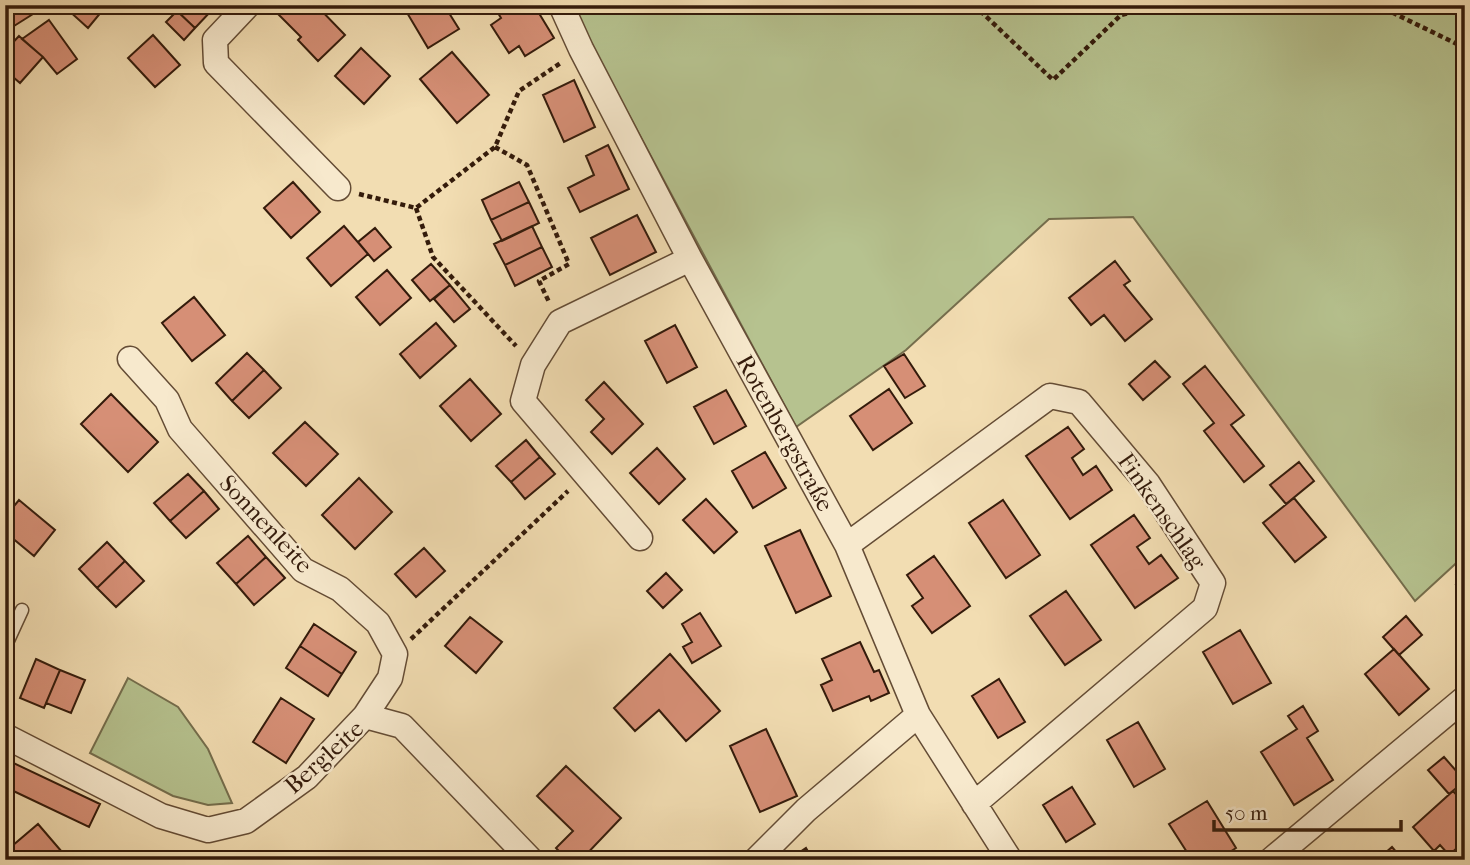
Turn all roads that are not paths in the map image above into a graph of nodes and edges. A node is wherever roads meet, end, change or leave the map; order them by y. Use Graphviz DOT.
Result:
graph roads {
  1 [pos="248,5"];
  2 [pos="561,5"];
  3 [pos="338,188"];
  4 [pos="690,259"];
  5 [pos="130,359"];
  6 [pos="640,538"];
  7 [pos="847,545"];
  8 [pos="22,610"];
  9 [pos="5,647"];
  10 [pos="1465,698"];
  11 [pos="918,715"];
  12 [pos="365,716"];
  13 [pos="5,736"];
  14 [pos="974,804"];
  15 [pos="531,860"];
  16 [pos="756,860"];
  17 [pos="1010,860"];
  18 [pos="1271,860"];
  1 -- 3 [label="street"];
  2 -- 4 [label="street, Rotenbergstraße"];
  4 -- 6 [label="street"];
  4 -- 7 [label="street, Rotenbergstraße"];
  5 -- 12 [label="street, Sonnenleite"];
  7 -- 11 [label="street, Rotenbergstraße"];
  7 -- 14 [label="street, Finkenschlag"];
  8 -- 9 [label="lane"];
  10 -- 18 [label="street"];
  11 -- 14 [label="street, Rotenbergstraße"];
  11 -- 16 [label="street"];
  12 -- 13 [label="street, Bergleite"];
  12 -- 15 [label="street, Bergleite"];
  14 -- 17 [label="street, Rotenbergstraße"];
}
